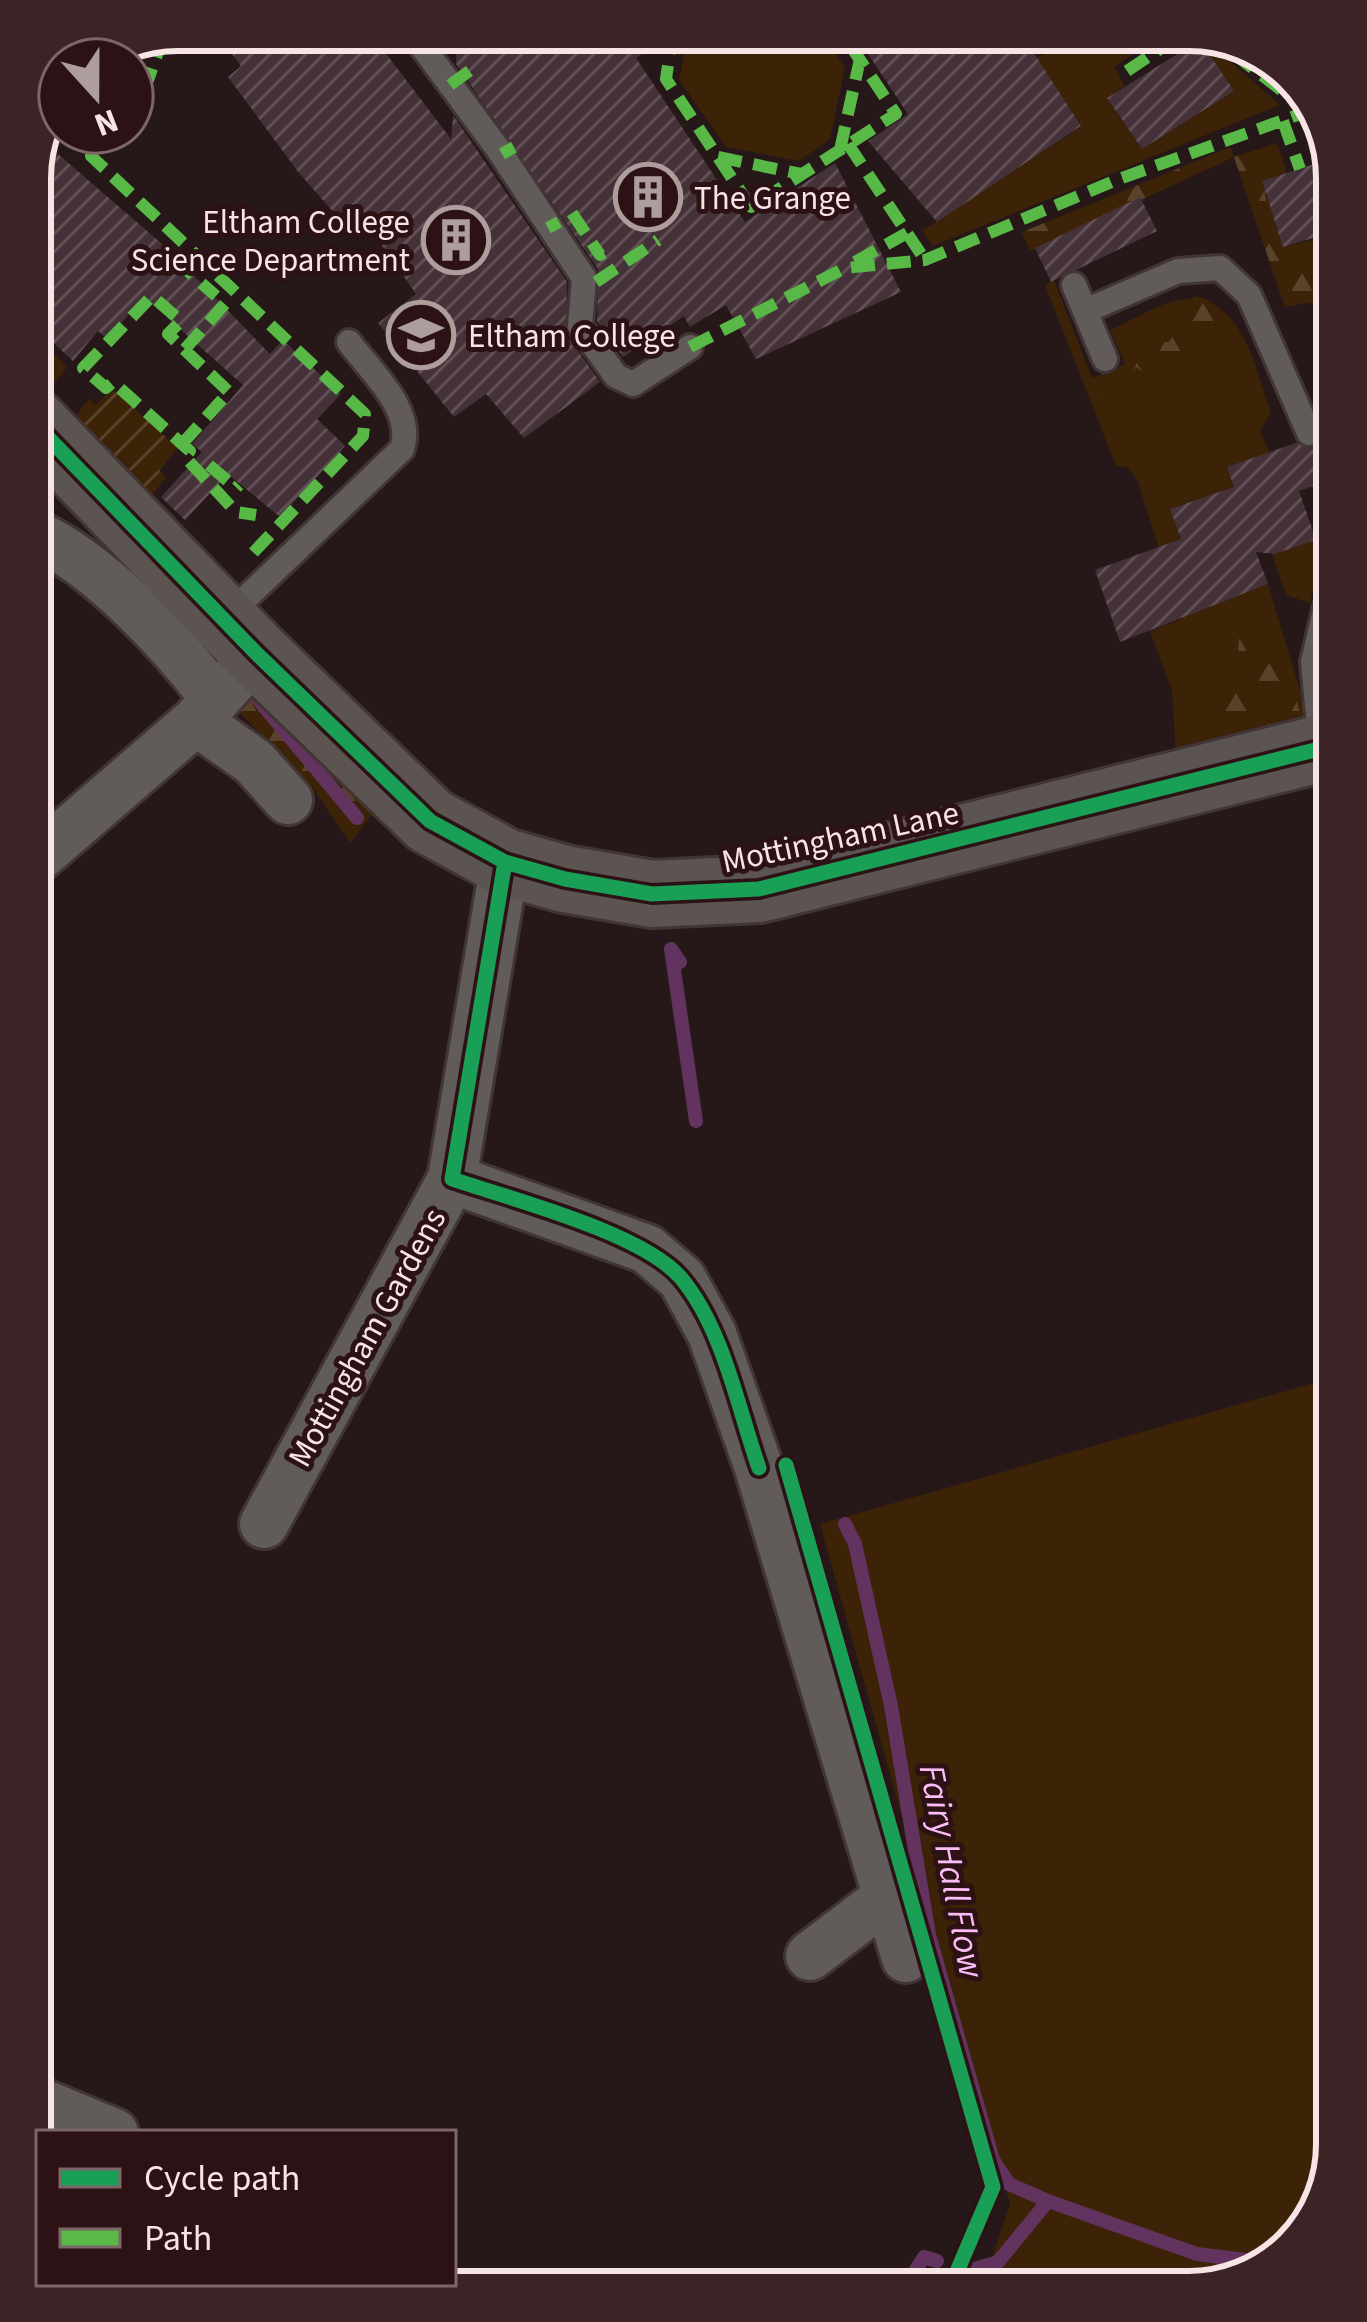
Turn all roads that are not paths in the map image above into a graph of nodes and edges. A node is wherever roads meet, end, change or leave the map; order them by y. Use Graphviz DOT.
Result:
graph roads {
  1 [pos="426,51"];
  2 [pos="1073,285"];
  3 [pos="1085,311"];
  4 [pos="349,342"];
  5 [pos="690,347"];
  6 [pos="1105,359"];
  7 [pos="1309,433"];
  8 [pos="51,446"];
  9 [pos="51,547"];
  10 [pos="1316,649"];
  11 [pos="223,673"];
  12 [pos="1316,685"];
  13 [pos="1316,750"];
  14 [pos="287,800"];
  15 [pos="51,844"];
  16 [pos="505,862"];
  17 [pos="452,1178"];
  18 [pos="264,1524"];
  19 [pos="889,1896"];
  20 [pos="809,1956"];
  21 [pos="906,1958"];
  22 [pos="51,2107"];
  23 [pos="106,2130"];
  1 -- 5 [label="lane"];
  2 -- 3 [label="lane"];
  3 -- 6 [label="lane"];
  3 -- 7 [label="lane"];
  4 -- 11 [label="lane"];
  8 -- 11 [label="street, Mottingham Lane"];
  9 -- 11 [label="street"];
  10 -- 12 [label="lane"];
  11 -- 14 [label="street"];
  11 -- 15 [label="street"];
  11 -- 16 [label="street, Mottingham Lane"];
  13 -- 16 [label="street, Mottingham Lane"];
  16 -- 17 [label="street, Mottingham Gardens"];
  17 -- 18 [label="street, Mottingham Gardens"];
  17 -- 19 [label="street"];
  19 -- 20 [label="street"];
  19 -- 21 [label="street"];
  22 -- 23 [label="street"];
}
